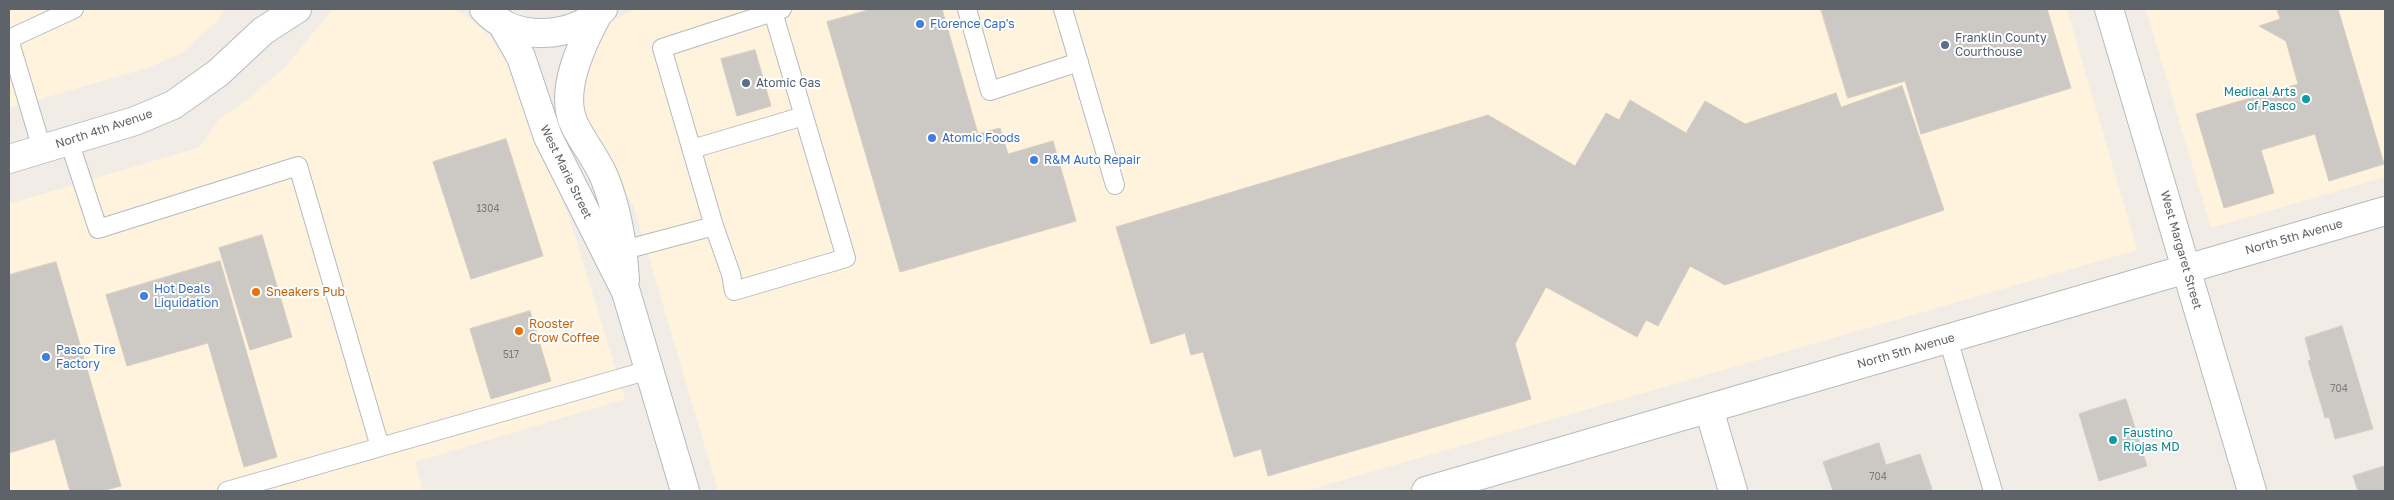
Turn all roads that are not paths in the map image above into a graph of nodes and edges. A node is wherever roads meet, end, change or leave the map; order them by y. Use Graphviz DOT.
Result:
graph roads {
  1 [pos="74,9"];
  2 [pos="297,9"];
  3 [pos="968,9"];
  4 [pos="1062,9"];
  5 [pos="2109,9"];
  6 [pos="777,10"];
  7 [pos="600,12"];
  8 [pos="489,14"];
  9 [pos="270,20"];
  10 [pos="9,39"];
  11 [pos="1079,62"];
  12 [pos="804,116"];
  13 [pos="69,141"];
  14 [pos="42,149"];
  15 [pos="692,149"];
  16 [pos="9,159"];
  17 [pos="1115,186"];
  18 [pos="2385,211"];
  19 [pos="714,226"];
  20 [pos="624,250"];
  21 [pos="2186,269"];
  22 [pos="626,292"];
  23 [pos="1948,339"];
  24 [pos="649,370"];
  25 [pos="1709,408"];
  26 [pos="380,447"];
  27 [pos="1466,486"];
  28 [pos="227,491"];
  29 [pos="685,491"];
  30 [pos="1426,491"];
  31 [pos="1733,491"];
  32 [pos="1994,491"];
  33 [pos="2252,491"];
  1 -- 10 [label="lane"];
  2 -- 9 [label="street, North 4th Avenue"];
  3 -- 11 [label="lane"];
  4 -- 11 [label="lane"];
  5 -- 21 [label="street, West Margaret Street"];
  6 -- 12 [label="lane"];
  6 -- 15 [label="lane"];
  7 -- 8 [label="street"];
  7 -- 20 [label="street, West Marie Street"];
  8 -- 22 [label="street, West Marie Street"];
  9 -- 13 [label="street, North 4th Avenue"];
  10 -- 14 [label="lane"];
  11 -- 17 [label="lane"];
  12 -- 15 [label="lane"];
  12 -- 19 [label="lane"];
  13 -- 14 [label="street, North 4th Avenue"];
  13 -- 26 [label="lane"];
  14 -- 16 [label="street, North 4th Avenue"];
  15 -- 19 [label="lane"];
  18 -- 21 [label="street, North 5th Avenue"];
  19 -- 20 [label="lane"];
  20 -- 22 [label="street, West Marie Street"];
  21 -- 23 [label="street, North 5th Avenue"];
  21 -- 33 [label="street, West Margaret Street"];
  22 -- 24 [label="street, West Marie Street"];
  23 -- 25 [label="street, North 5th Avenue"];
  23 -- 32 [label="lane"];
  24 -- 26 [label="lane"];
  24 -- 29 [label="street, West Marie Street"];
  25 -- 27 [label="street, North 5th Avenue"];
  25 -- 31 [label="street"];
  26 -- 28 [label="lane"];
  27 -- 30 [label="street, North 5th Avenue"];
}
